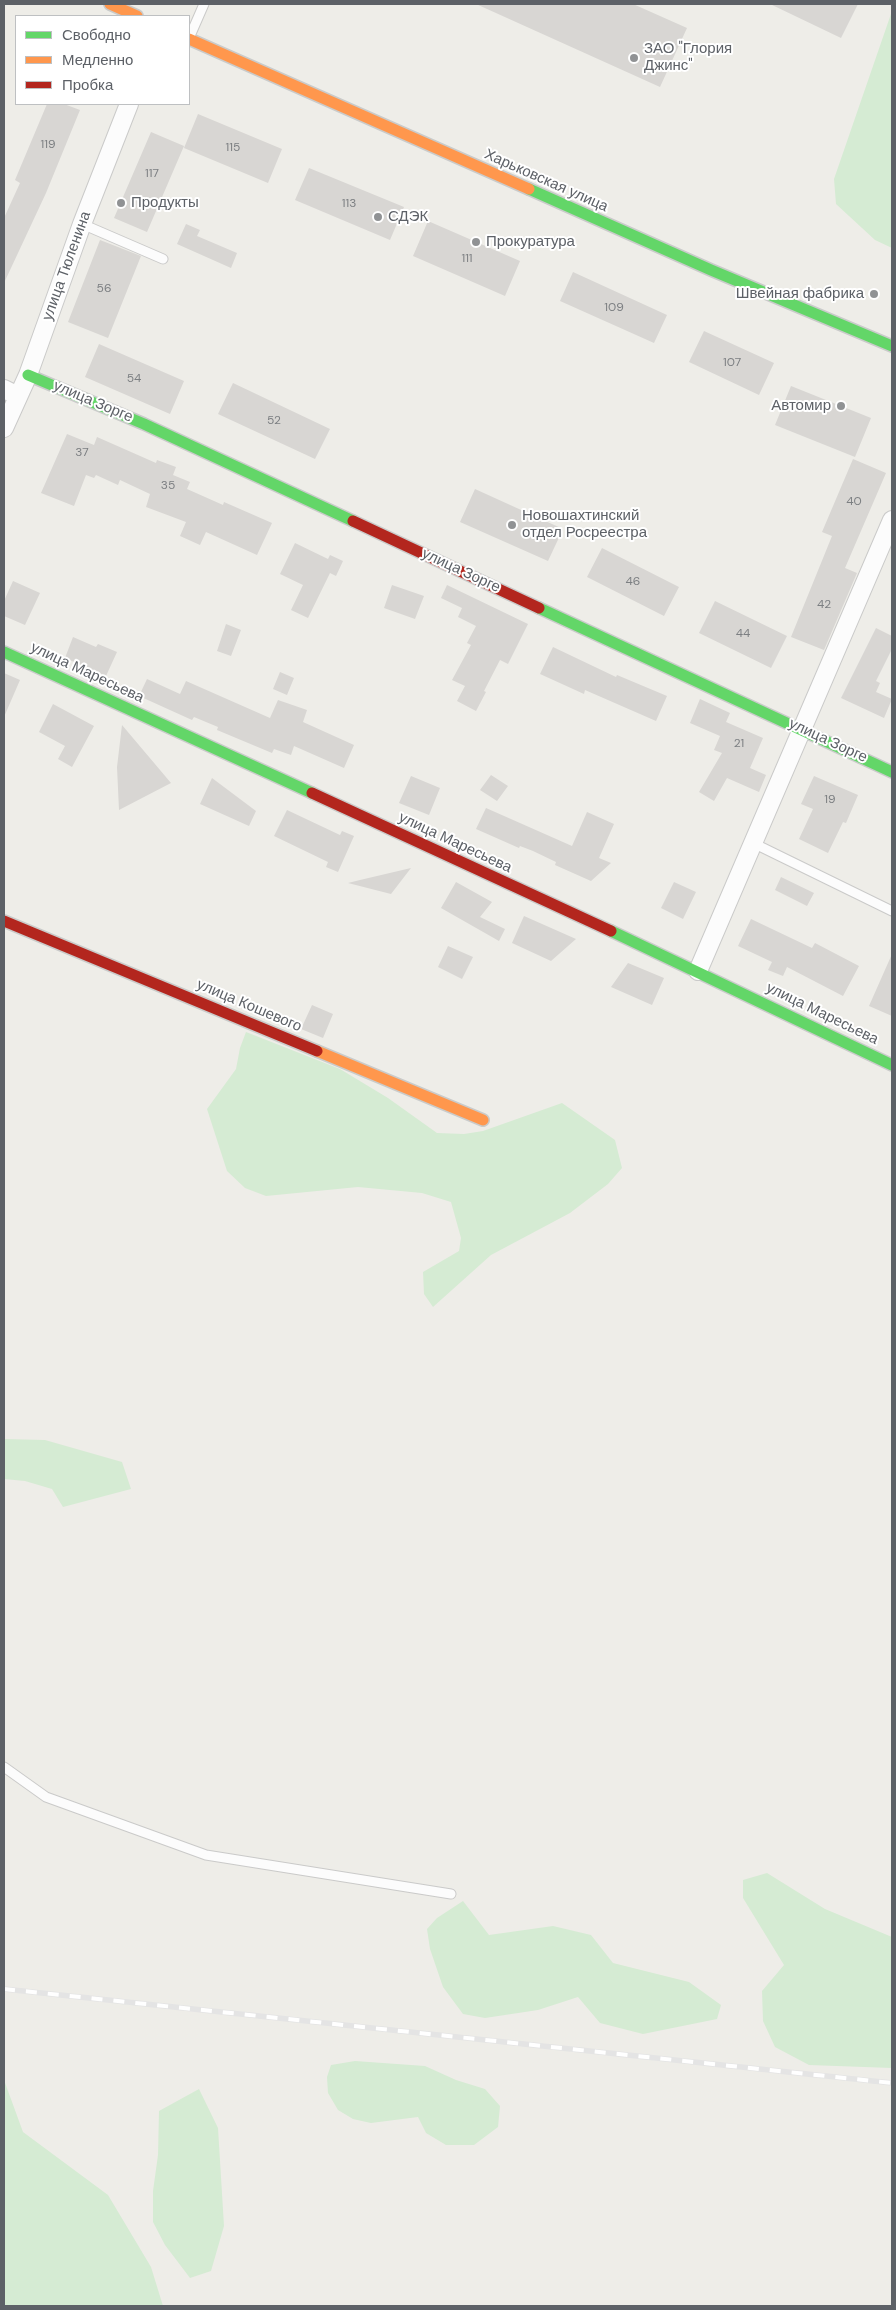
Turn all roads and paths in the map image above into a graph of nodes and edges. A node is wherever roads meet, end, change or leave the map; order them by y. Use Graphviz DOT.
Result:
graph roads {
  1 [pos="110,4"];
  2 [pos="204,4"];
  3 [pos="135,15"];
  4 [pos="190,37"];
  5 [pos="190,39"];
  6 [pos="129,105"];
  7 [pos="82,224"];
  8 [pos="163,259"];
  9 [pos="892,346"];
  10 [pos="28,375"];
  11 [pos="11,392"];
  12 [pos="4,428"];
  13 [pos="892,520"];
  14 [pos="4,652"];
  15 [pos="802,729"];
  16 [pos="892,772"];
  17 [pos="753,843"];
  18 [pos="892,911"];
  19 [pos="4,921"];
  20 [pos="698,971"];
  21 [pos="892,1065"];
  22 [pos="483,1120"];
  23 [pos="4,1768"];
  24 [pos="451,1894"];
  1 -- 3 [label="main road"];
  2 -- 4 [label="lane"];
  5 -- 9 [label="main road, Харьковская улица"];
  6 -- 7 [label="street, улица Тюленина"];
  7 -- 8 [label="lane"];
  7 -- 10 [label="street, улица Тюленина"];
  10 -- 11 [label="street, улица Тюленина"];
  10 -- 15 [label="main road, улица Зорге"];
  11 -- 12 [label="street, улица Тюленина"];
  13 -- 15 [label="street"];
  14 -- 20 [label="main road, улица Маресьева"];
  15 -- 16 [label="main road, улица Зорге"];
  15 -- 17 [label="street"];
  17 -- 18 [label="lane"];
  17 -- 20 [label="street"];
  19 -- 22 [label="main road, улица Кошевого"];
  20 -- 21 [label="main road, улица Маресьева"];
  23 -- 24 [label="lane"];
}
